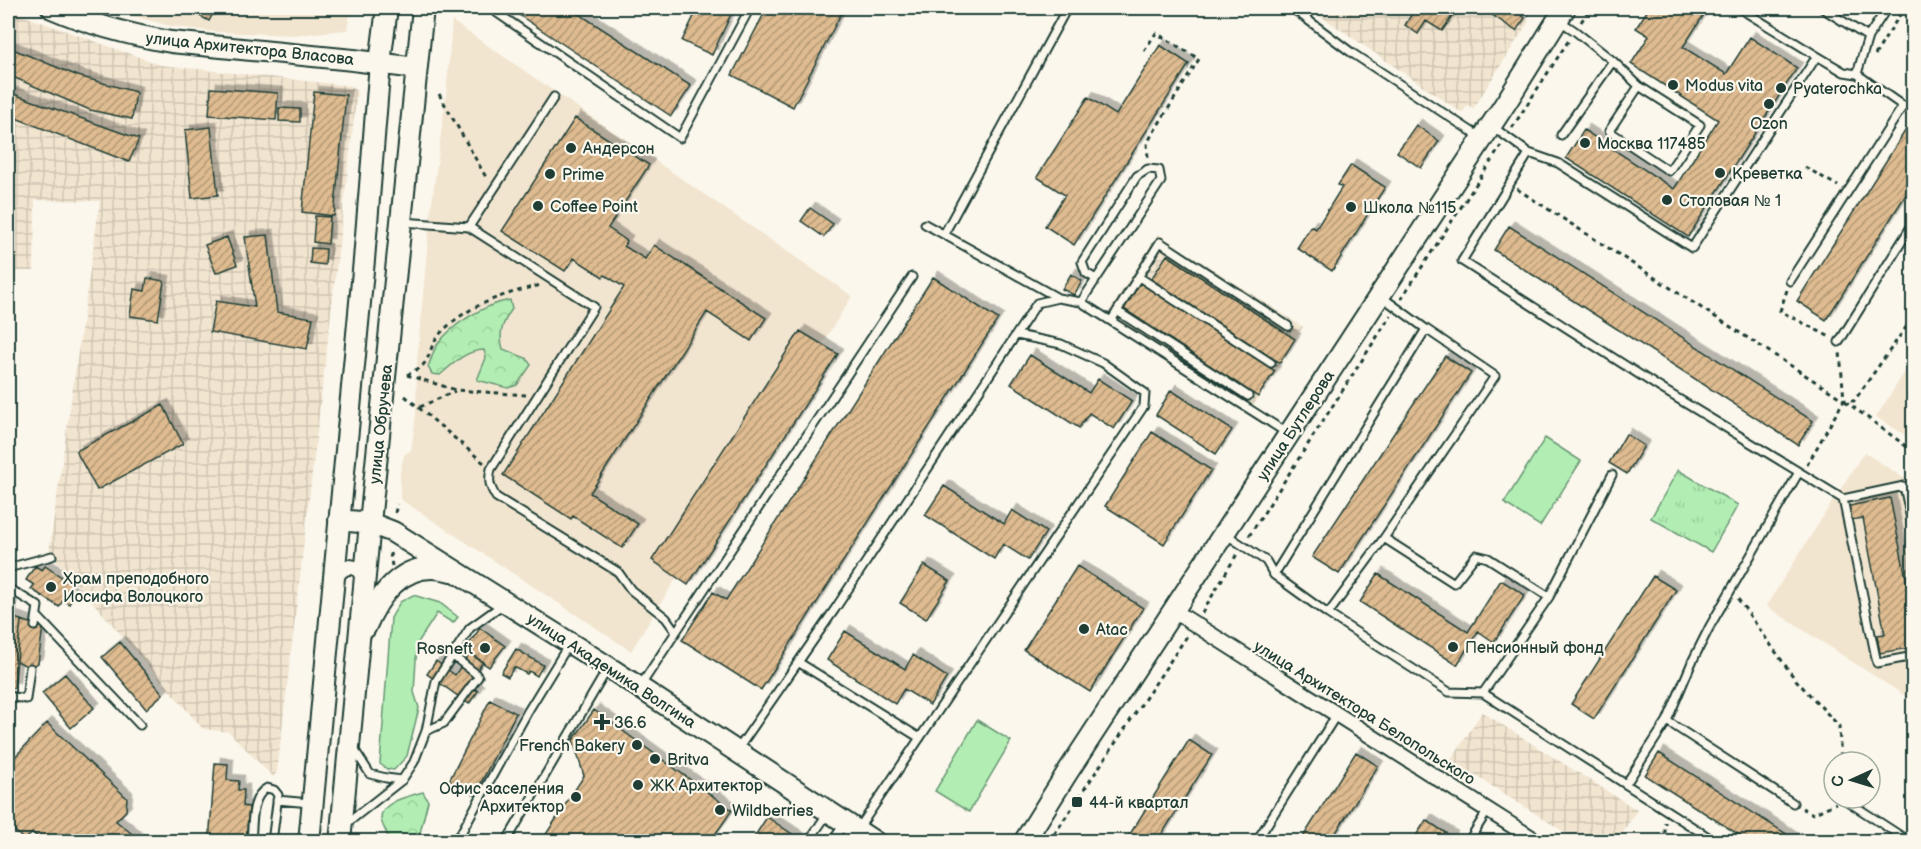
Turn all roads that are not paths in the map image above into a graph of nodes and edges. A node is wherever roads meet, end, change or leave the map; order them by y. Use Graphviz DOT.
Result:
graph roads {
  1 [pos="52,8"];
  2 [pos="387,8"];
  3 [pos="423,8"];
  4 [pos="490,8"];
  5 [pos="750,8"];
  6 [pos="1066,8"];
  7 [pos="1292,8"];
  8 [pos="1739,8"];
  9 [pos="1822,8"];
  10 [pos="1887,8"];
  11 [pos="501,11"];
  12 [pos="76,12"];
  13 [pos="1561,14"];
  14 [pos="1868,37"];
  15 [pos="1817,56"];
  16 [pos="1613,61"];
  17 [pos="380,63"];
  18 [pos="416,68"];
  19 [pos="1857,74"];
  20 [pos="1639,86"];
  21 [pos="554,97"];
  22 [pos="1903,106"];
  23 [pos="1914,106"];
  24 [pos="1493,133"];
  25 [pos="1561,135"];
  26 [pos="1529,153"];
  27 [pos="401,222"];
  28 [pos="1914,222"];
  29 [pos="925,224"];
  30 [pos="469,227"];
  31 [pos="944,234"];
  32 [pos="1138,276"];
  33 [pos="912,277"];
  34 [pos="1096,279"];
  35 [pos="1790,281"];
  36 [pos="1380,296"];
  37 [pos="1058,298"];
  38 [pos="1081,302"];
  39 [pos="1116,311"];
  40 [pos="1110,321"];
  41 [pos="1288,326"];
  42 [pos="1426,329"];
  43 [pos="1017,335"];
  44 [pos="1839,342"];
  45 [pos="1271,363"];
  46 [pos="1248,396"];
  47 [pos="1289,435"];
  48 [pos="1799,472"];
  49 [pos="1612,475"];
  50 [pos="1843,499"];
  51 [pos="339,520"];
  52 [pos="370,523"];
  53 [pos="1224,533"];
  54 [pos="1914,533"];
  55 [pos="1384,538"];
  56 [pos="52,556"];
  57 [pos="8,568"];
  58 [pos="462,575"];
  59 [pos="1274,575"];
  60 [pos="335,579"];
  61 [pos="365,580"];
  62 [pos="8,588"];
  63 [pos="1549,597"];
  64 [pos="506,602"];
  65 [pos="1174,611"];
  66 [pos="1328,614"];
  67 [pos="37,616"];
  68 [pos="35,626"];
  69 [pos="676,632"];
  70 [pos="359,641"];
  71 [pos="570,642"];
  72 [pos="453,656"];
  73 [pos="1914,656"];
  74 [pos="798,662"];
  75 [pos="608,667"];
  76 [pos="30,668"];
  77 [pos="640,687"];
  78 [pos="1483,693"];
  79 [pos="8,696"];
  80 [pos="1337,714"];
  81 [pos="1666,721"];
  82 [pos="140,725"];
  83 [pos="426,731"];
  84 [pos="920,738"];
  85 [pos="350,743"];
  86 [pos="736,751"];
  87 [pos="402,780"];
  88 [pos="1626,784"];
  89 [pos="277,800"];
  90 [pos="1793,803"];
  91 [pos="313,804"];
  92 [pos="1488,810"];
  93 [pos="1861,810"];
  94 [pos="844,821"];
  95 [pos="341,835"];
  96 [pos="251,842"];
  97 [pos="273,842"];
  98 [pos="309,842"];
  99 [pos="456,842"];
  100 [pos="506,842"];
  101 [pos="808,842"];
  102 [pos="832,842"];
  103 [pos="875,842"];
  104 [pos="1024,842"];
  105 [pos="1256,842"];
  106 [pos="1468,842"];
  107 [pos="1538,842"];
  108 [pos="1716,842"];
  109 [pos="1910,842"];
  1 -- 12 [label="street, улица Архитектора Власова"];
  2 -- 17 [label="street, улица Обручева"];
  3 -- 18 [label="street, улица Обручева"];
  4 -- 11 [label="lane"];
  5 -- 11 [label="lane"];
  6 -- 31 [label="lane"];
  7 -- 24 [label="lane"];
  8 -- 15 [label="lane"];
  9 -- 14 [label="lane"];
  10 -- 14 [label="lane"];
  12 -- 17 [label="street, улица Архитектора Власова"];
  13 -- 16 [label="lane"];
  13 -- 24 [label="street, улица Бутлерова"];
  14 -- 19 [label="lane"];
  15 -- 19 [label="lane"];
  15 -- 26 [label="lane"];
  16 -- 20 [label="lane"];
  16 -- 25 [label="lane"];
  17 -- 18 [label="street, улица Архитектора Власова"];
  17 -- 51 [label="street, улица Обручева"];
  18 -- 27 [label="street, улица Обручева"];
  19 -- 22 [label="lane"];
  20 -- 20 [label="lane"];
  21 -- 30 [label="lane"];
  22 -- 23 [label="lane"];
  22 -- 35 [label="lane"];
  24 -- 26 [label="lane"];
  24 -- 36 [label="street, улица Бутлерова"];
  26 -- 48 [label="lane"];
  27 -- 30 [label="lane"];
  27 -- 52 [label="street, улица Обручева"];
  28 -- 44 [label="lane"];
  29 -- 31 [label="lane"];
  30 -- 69 [label="lane"];
  31 -- 37 [label="lane"];
  32 -- 39 [label="lane"];
  32 -- 41 [label="lane"];
  32 -- 45 [label="lane"];
  33 -- 69 [label="lane"];
  34 -- 34 [label="lane"];
  34 -- 38 [label="lane"];
  36 -- 42 [label="lane"];
  36 -- 47 [label="street, улица Бутлерова"];
  37 -- 38 [label="lane"];
  37 -- 43 [label="lane"];
  38 -- 40 [label="lane"];
  39 -- 40 [label="lane"];
  39 -- 46 [label="lane"];
  40 -- 47 [label="lane"];
  42 -- 55 [label="lane"];
  42 -- 59 [label="lane"];
  43 -- 74 [label="lane"];
  43 -- 84 [label="lane"];
  47 -- 53 [label="street, улица Бутлерова"];
  48 -- 50 [label="lane"];
  48 -- 81 [label="lane"];
  49 -- 63 [label="lane"];
  50 -- 54 [label="lane"];
  50 -- 73 [label="lane"];
  51 -- 52 [label="street, улица Академика Волгина"];
  51 -- 60 [label="street, улица Обручева"];
  52 -- 58 [label="street, улица Академика Волгина"];
  52 -- 61 [label="street, улица Обручева"];
  53 -- 59 [label="lane"];
  53 -- 65 [label="street, улица Бутлерова"];
  55 -- 63 [label="lane"];
  55 -- 66 [label="lane"];
  56 -- 57 [label="lane"];
  58 -- 64 [label="street, улица Академика Волгина"];
  58 -- 70 [label="street"];
  59 -- 66 [label="lane"];
  60 -- 61 [label="street"];
  60 -- 91 [label="street, улица Обручева"];
  61 -- 70 [label="street, улица Обручева"];
  62 -- 67 [label="lane"];
  63 -- 78 [label="lane"];
  64 -- 71 [label="street, улица Академика Волгина"];
  64 -- 72 [label="lane"];
  65 -- 80 [label="street, улица Архитектора Белопольского"];
  65 -- 104 [label="street, улица Бутлерова"];
  66 -- 78 [label="lane"];
  67 -- 68 [label="lane"];
  67 -- 82 [label="lane"];
  69 -- 77 [label="lane"];
  70 -- 85 [label="street, улица Обручева"];
  71 -- 75 [label="street, улица Академика Волгина"];
  71 -- 99 [label="lane"];
  72 -- 83 [label="lane"];
  72 -- 83 [label="lane"];
  74 -- 84 [label="lane"];
  74 -- 86 [label="lane"];
  75 -- 77 [label="street, улица Академика Волгина"];
  75 -- 100 [label="lane"];
  76 -- 79 [label="lane"];
  77 -- 86 [label="street, улица Академика Волгина"];
  78 -- 88 [label="lane"];
  80 -- 92 [label="street, улица Архитектора Белопольского"];
  80 -- 105 [label="lane"];
  81 -- 88 [label="lane"];
  81 -- 90 [label="lane"];
  83 -- 87 [label="lane"];
  84 -- 94 [label="lane"];
  85 -- 87 [label="lane"];
  85 -- 95 [label="street, улица Обручева"];
  86 -- 94 [label="street, улица Академика Волгина"];
  87 -- 95 [label="lane"];
  88 -- 108 [label="lane"];
  89 -- 91 [label="lane"];
  89 -- 96 [label="lane"];
  89 -- 97 [label="lane"];
  91 -- 98 [label="street, улица Обручева"];
  92 -- 106 [label="lane"];
  92 -- 107 [label="street, улица Архитектора Белопольского"];
  93 -- 109 [label="lane"];
  94 -- 101 [label="lane"];
  94 -- 102 [label="lane"];
  94 -- 103 [label="street, улица Академика Волгина"];
}
